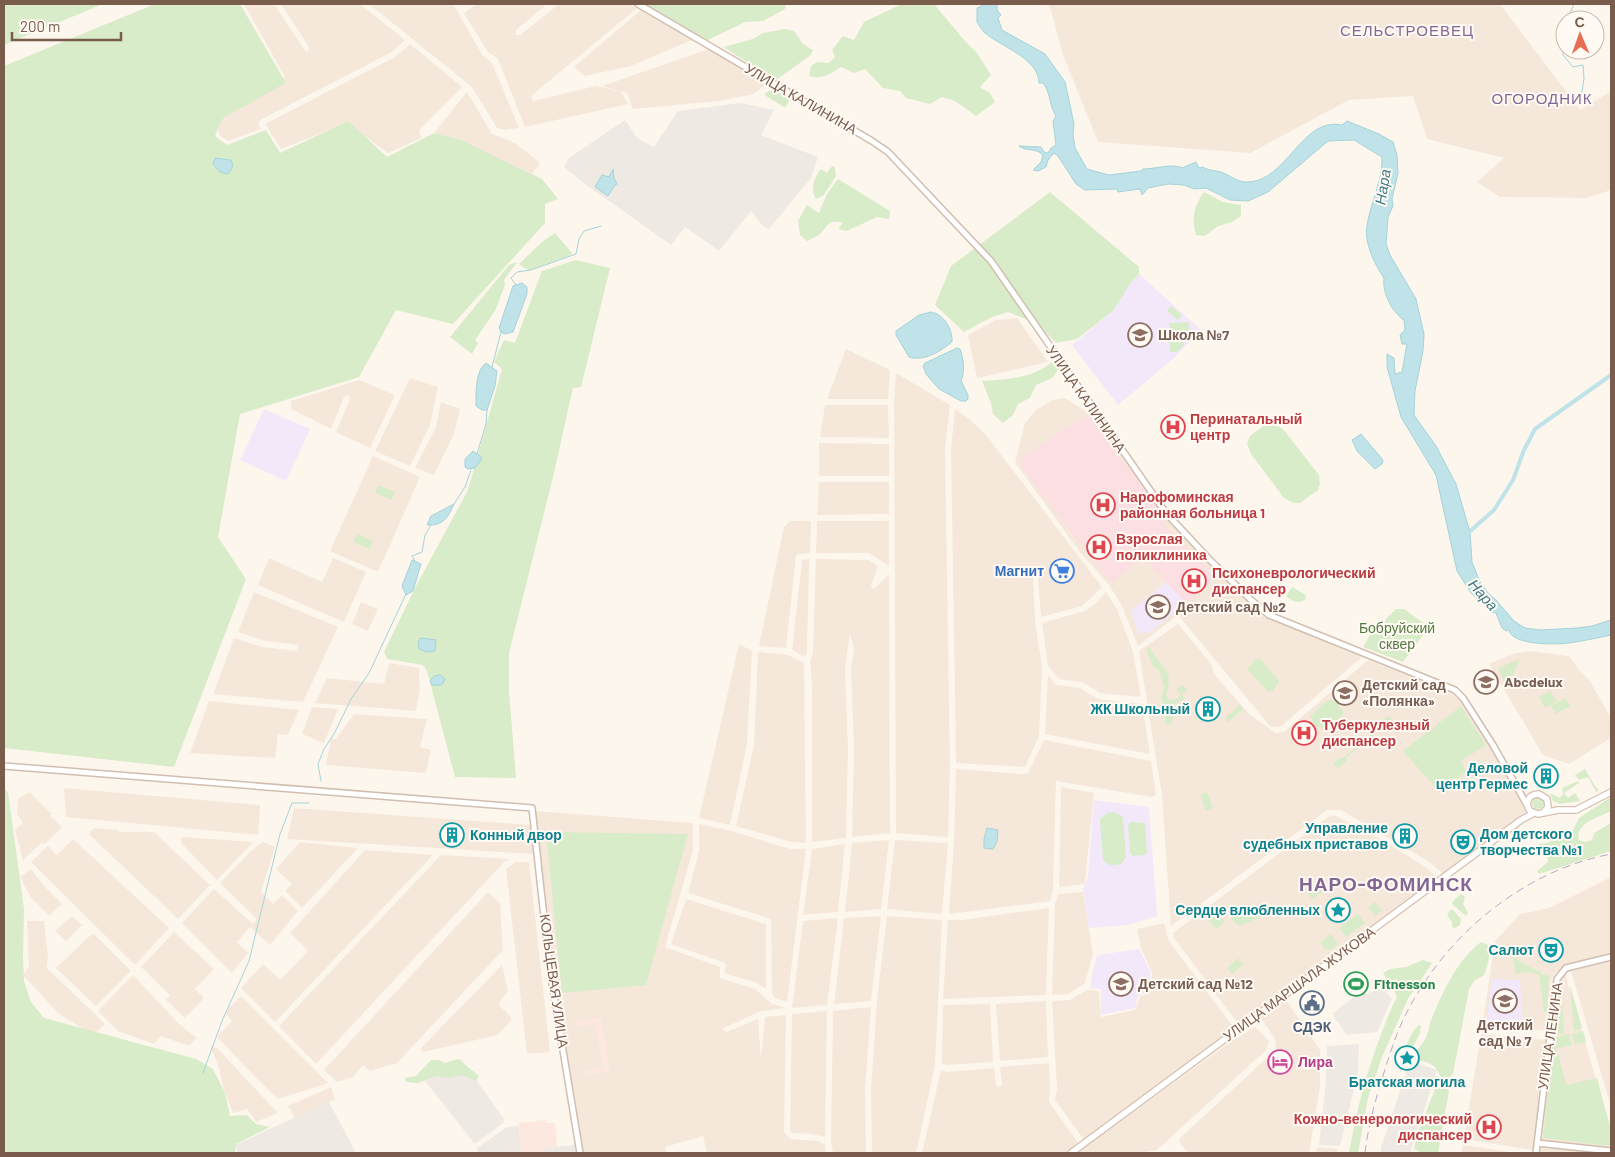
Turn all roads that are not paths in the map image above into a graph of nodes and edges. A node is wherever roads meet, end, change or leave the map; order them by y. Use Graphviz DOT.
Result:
graph roads {
  1 [pos="638,4"];
  2 [pos="4,766"];
  3 [pos="1611,792"];
  4 [pos="1522,794"];
  5 [pos="1531,796"];
  6 [pos="1548,803"];
  7 [pos="1527,806"];
  8 [pos="1558,810"];
  9 [pos="1543,813"];
  10 [pos="1530,814"];
  11 [pos="1611,957"];
  12 [pos="1537,1143"];
  13 [pos="1611,1151"];
  14 [pos="580,1153"];
  15 [pos="1071,1153"];
  16 [pos="1536,1153"];
  1 -- 4 [label="street, УЛИЦА КАЛИНИНА"];
  2 -- 14 [label="street, КОЛЬЦЕВАЯ УЛИЦА"];
  3 -- 8 [label="main road"];
  4 -- 5 [label="street"];
  4 -- 7 [label="street, УЛИЦА КАЛИНИНА"];
  5 -- 6 [label="main road"];
  5 -- 7 [label="main road"];
  6 -- 8 [label="main road"];
  6 -- 9 [label="main road"];
  7 -- 10 [label="main road"];
  8 -- 9 [label="main road"];
  9 -- 10 [label="main road"];
  10 -- 15 [label="main road, УЛИЦА МАРШАЛА ЖУКОВА"];
  11 -- 12 [label="street, УЛИЦА ЛЕНИНА"];
  12 -- 13 [label="street"];
  12 -- 16 [label="street, УЛИЦА ЛЕНИНА"];
}
